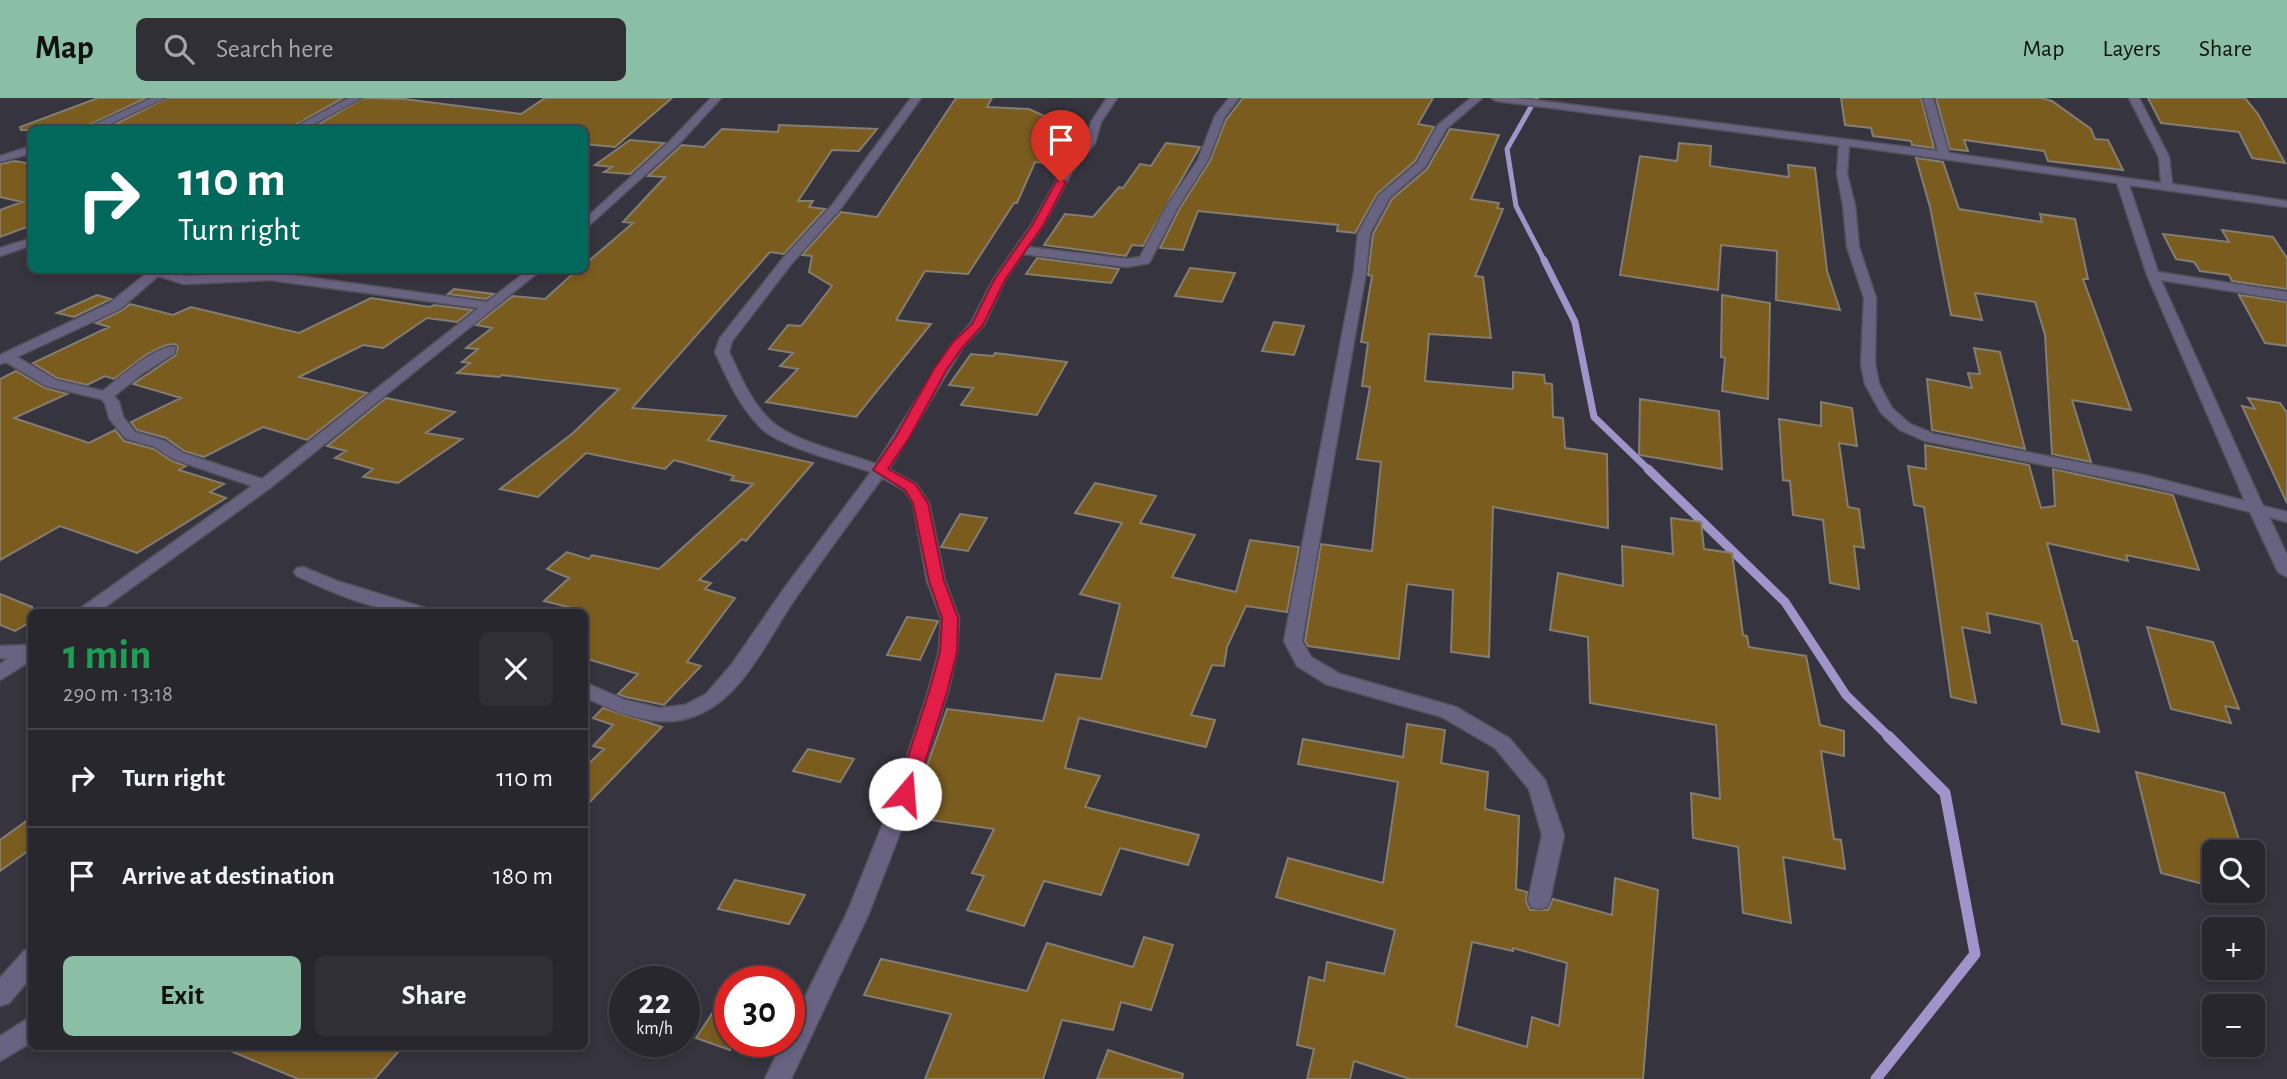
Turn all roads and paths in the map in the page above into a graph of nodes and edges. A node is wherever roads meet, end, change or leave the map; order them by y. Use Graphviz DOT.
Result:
graph roads {
  1 [pos="160,98"];
  2 [pos="356,98"];
  3 [pos="716,98"];
  4 [pos="916,98"];
  5 [pos="1112,98"];
  6 [pos="1234,98"];
  7 [pos="1477,98"];
  8 [pos="1496,98"];
  9 [pos="1928,98"];
  10 [pos="2134,98"];
  11 [pos="96,126"];
  12 [pos="302,126"];
  13 [pos="1844,143"];
  14 [pos="28,150"];
  15 [pos="1944,155"];
  16 [pos="0,159"];
  17 [pos="2122,181"];
  18 [pos="2167,186"];
  19 [pos="2287,204"];
  20 [pos="588,223"];
  21 [pos="28,242"];
  22 [pos="1021,250"];
  23 [pos="0,251"];
  24 [pos="150,273"];
  25 [pos="159,273"];
  26 [pos="531,273"];
  27 [pos="2153,275"];
  28 [pos="2287,296"];
  29 [pos="491,306"];
  30 [pos="170,350"];
  31 [pos="4,359"];
  32 [pos="106,396"];
  33 [pos="880,470"];
  34 [pos="264,485"];
  35 [pos="2256,508"];
  36 [pos="2287,517"];
  37 [pos="303,572"];
  38 [pos="2287,572"];
  39 [pos="91,609"];
  40 [pos="410,609"];
  41 [pos="0,652"];
  42 [pos="28,652"];
  43 [pos="28,653"];
  44 [pos="0,673"];
  45 [pos="588,692"];
  46 [pos="1539,900"];
  47 [pos="28,963"];
  48 [pos="0,995"];
  49 [pos="28,1030"];
  50 [pos="0,1050"];
  51 [pos="778,1079"];
  1 -- 11 [label="street"];
  2 -- 12 [label="street"];
  3 -- 20 [label="street"];
  4 -- 33 [label="street"];
  5 -- 22 [label="street"];
  6 -- 22 [label="street"];
  7 -- 46 [label="street"];
  8 -- 13 [label="street"];
  9 -- 15 [label="street"];
  10 -- 18 [label="street"];
  13 -- 15 [label="street"];
  13 -- 35 [label="street"];
  14 -- 16 [label="street"];
  15 -- 17 [label="street"];
  17 -- 18 [label="street"];
  17 -- 27 [label="street"];
  18 -- 19 [label="street"];
  21 -- 23 [label="street"];
  22 -- 33 [label="street"];
  24 -- 31 [label="street"];
  25 -- 29 [label="street"];
  26 -- 29 [label="street"];
  27 -- 28 [label="street"];
  27 -- 35 [label="street"];
  29 -- 34 [label="street"];
  30 -- 32 [label="street"];
  31 -- 32 [label="street"];
  32 -- 34 [label="street"];
  33 -- 45 [label="street"];
  33 -- 51 [label="street"];
  34 -- 39 [label="street"];
  35 -- 36 [label="street"];
  35 -- 38 [label="street"];
  37 -- 40 [label="street"];
  41 -- 42 [label="street"];
  43 -- 44 [label="street"];
  47 -- 48 [label="street"];
  49 -- 50 [label="street"];
}
